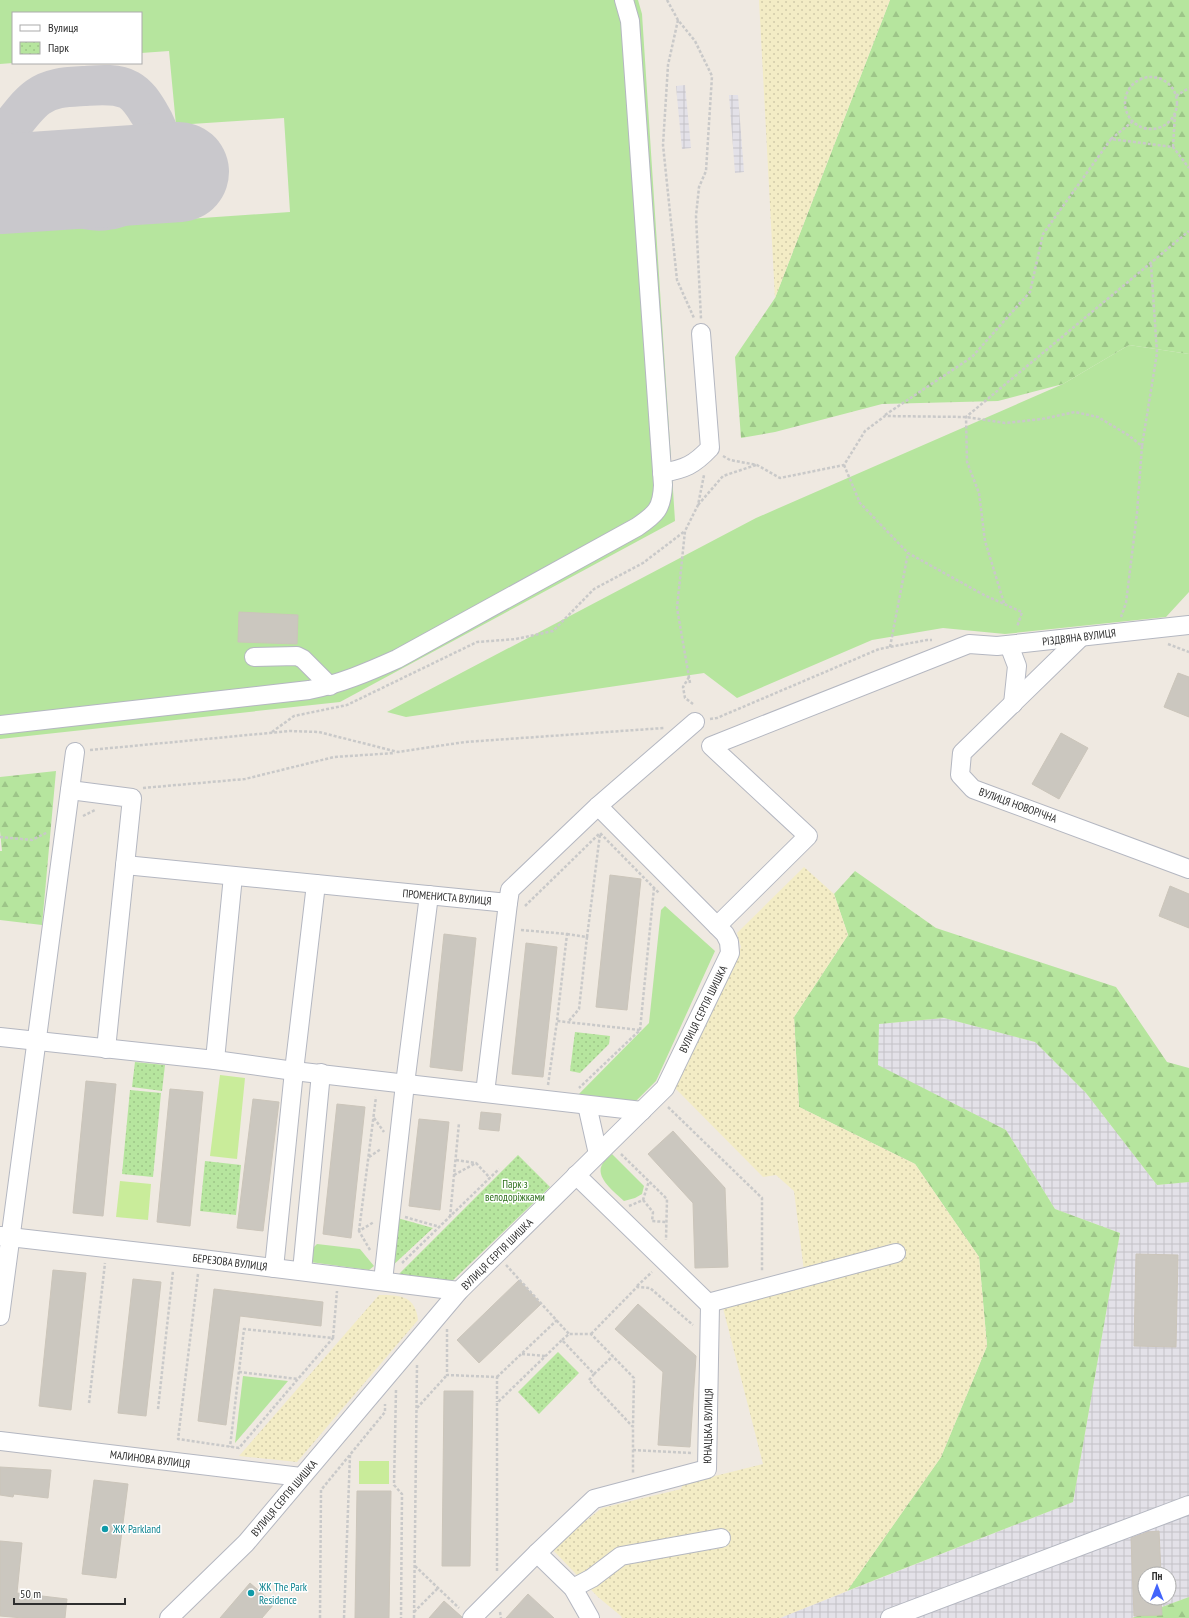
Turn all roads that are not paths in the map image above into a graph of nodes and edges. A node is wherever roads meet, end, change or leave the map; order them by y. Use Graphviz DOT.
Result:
graph roads {
  1 [pos="624,0"];
  2 [pos="701,333"];
  3 [pos="662,473"];
  4 [pos="1189,625"];
  5 [pos="1013,637"];
  6 [pos="1081,637"];
  7 [pos="254,657"];
  8 [pos="330,686"];
  9 [pos="1013,704"];
  10 [pos="695,722"];
  11 [pos="0,725"];
  12 [pos="75,752"];
  13 [pos="70,790"];
  14 [pos="598,806"];
  15 [pos="125,865"];
  16 [pos="1189,869"];
  17 [pos="233,876"];
  18 [pos="316,884"];
  19 [pos="429,896"];
  20 [pos="516,905"];
  21 [pos="717,926"];
  22 [pos="0,1037"];
  23 [pos="36,1041"];
  24 [pos="106,1049"];
  25 [pos="215,1060"];
  26 [pos="294,1071"];
  27 [pos="322,1073"];
  28 [pos="405,1084"];
  29 [pos="485,1093"];
  30 [pos="587,1105"];
  31 [pos="642,1111"];
  32 [pos="598,1154"];
  33 [pos="576,1175"];
  34 [pos="6,1236"];
  35 [pos="896,1253"];
  36 [pos="274,1268"];
  37 [pos="302,1271"];
  38 [pos="383,1281"];
  39 [pos="459,1290"];
  40 [pos="708,1303"];
  41 [pos="0,1316"];
  42 [pos="0,1441"];
  43 [pos="301,1477"];
  44 [pos="1189,1505"];
  45 [pos="721,1538"];
  46 [pos="537,1553"];
  47 [pos="573,1588"];
  48 [pos="467,1614"];
  49 [pos="169,1618"];
  50 [pos="590,1618"];
  51 [pos="890,1618"];
  1 -- 3 [label="street"];
  2 -- 3 [label="street"];
  3 -- 8 [label="street"];
  4 -- 6 [label="street, РІЗДВЯНА ВУЛИЦЯ"];
  5 -- 6 [label="street, РІЗДВЯНА ВУЛИЦЯ"];
  5 -- 9 [label="street"];
  5 -- 21 [label="street, РІЗДВЯНА ВУЛИЦЯ"];
  6 -- 9 [label="street, ВУЛИЦЯ НОВОРІЧНА"];
  7 -- 8 [label="street"];
  8 -- 11 [label="street"];
  9 -- 16 [label="street, ВУЛИЦЯ НОВОРІЧНА"];
  10 -- 14 [label="street, ПРОМЕНИСТА ВУЛИЦЯ"];
  12 -- 13 [label="street"];
  13 -- 15 [label="street"];
  13 -- 23 [label="street"];
  14 -- 20 [label="street, ПРОМЕНИСТА ВУЛИЦЯ"];
  14 -- 21 [label="street, ВУЛИЦЯ СЕРГІЯ ШИШКА"];
  15 -- 17 [label="street, ПРОМЕНИСТА ВУЛИЦЯ"];
  15 -- 24 [label="street"];
  17 -- 18 [label="street, ПРОМЕНИСТА ВУЛИЦЯ"];
  17 -- 25 [label="street"];
  18 -- 19 [label="street, ПРОМЕНИСТА ВУЛИЦЯ"];
  18 -- 26 [label="street"];
  19 -- 20 [label="street, ПРОМЕНИСТА ВУЛИЦЯ"];
  19 -- 28 [label="street"];
  20 -- 29 [label="street"];
  21 -- 31 [label="street, ВУЛИЦЯ СЕРГІЯ ШИШКА"];
  22 -- 23 [label="street"];
  23 -- 24 [label="street"];
  23 -- 34 [label="street"];
  24 -- 25 [label="street"];
  25 -- 26 [label="street"];
  26 -- 27 [label="street"];
  26 -- 36 [label="street"];
  27 -- 28 [label="street"];
  27 -- 37 [label="street"];
  28 -- 29 [label="street"];
  28 -- 38 [label="street"];
  29 -- 30 [label="street"];
  30 -- 31 [label="street"];
  30 -- 32 [label="street"];
  31 -- 32 [label="street, ВУЛИЦЯ СЕРГІЯ ШИШКА"];
  32 -- 33 [label="street, ВУЛИЦЯ СЕРГІЯ ШИШКА"];
  33 -- 39 [label="street, ВУЛИЦЯ СЕРГІЯ ШИШКА"];
  33 -- 40 [label="street"];
  34 -- 36 [label="street, БЕРЕЗОВА ВУЛИЦЯ"];
  34 -- 41 [label="street"];
  35 -- 40 [label="street"];
  36 -- 37 [label="street, БЕРЕЗОВА ВУЛИЦЯ"];
  37 -- 38 [label="street, БЕРЕЗОВА ВУЛИЦЯ"];
  38 -- 39 [label="street, БЕРЕЗОВА ВУЛИЦЯ"];
  39 -- 43 [label="street, ВУЛИЦЯ СЕРГІЯ ШИШКА"];
  40 -- 46 [label="street, ЮНАЦЬКА ВУЛИЦЯ"];
  42 -- 43 [label="street, МАЛИНОВА ВУЛИЦЯ"];
  43 -- 49 [label="street, ВУЛИЦЯ СЕРГІЯ ШИШКА"];
  44 -- 51 [label="street"];
  45 -- 47 [label="street"];
  46 -- 47 [label="street"];
  46 -- 48 [label="street, ЮНАЦЬКА ВУЛИЦЯ"];
  47 -- 50 [label="street"];
}
